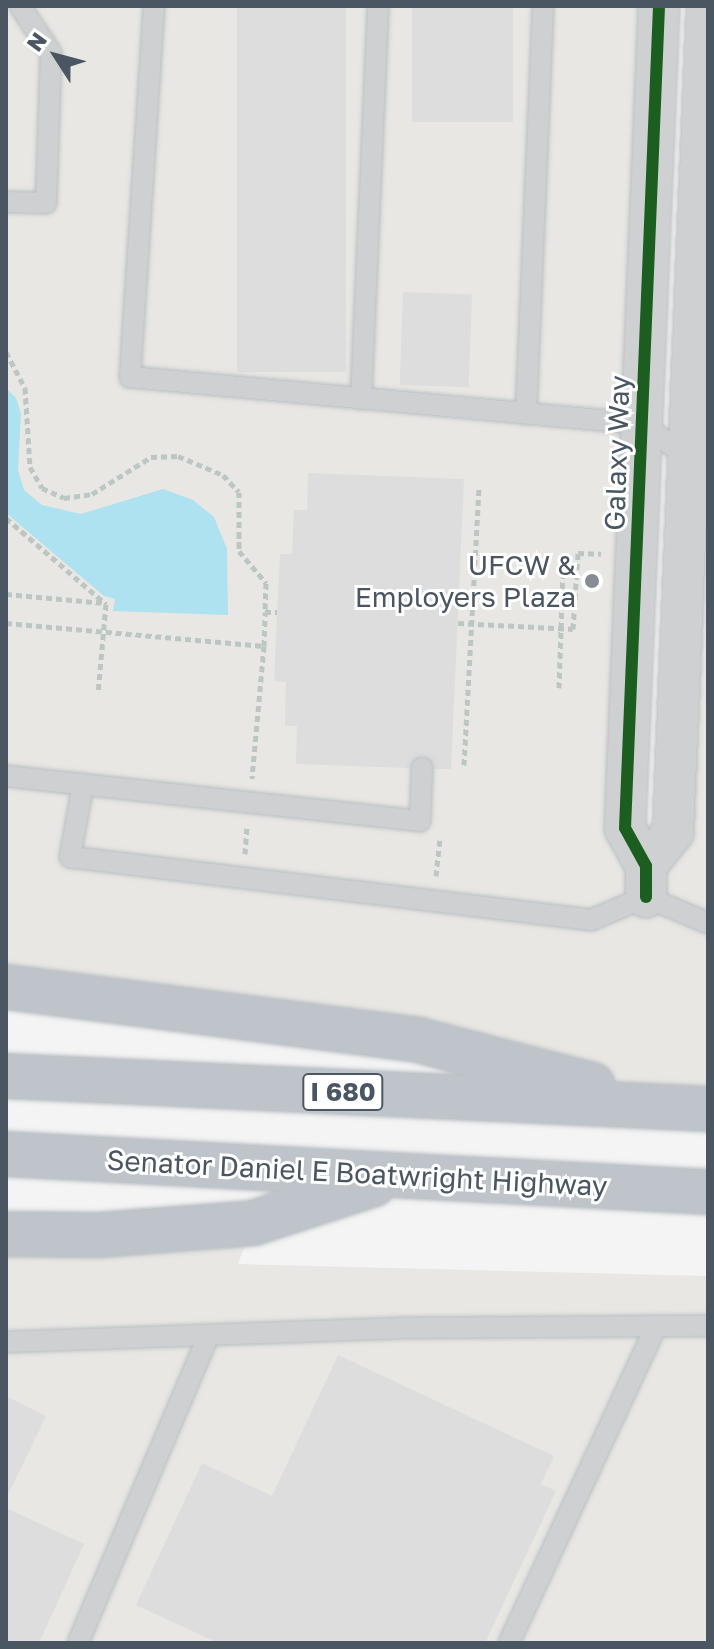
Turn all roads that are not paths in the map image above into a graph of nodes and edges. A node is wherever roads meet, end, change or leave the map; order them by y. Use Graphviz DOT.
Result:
graph roads {
  1 [pos="20,6"];
  2 [pos="154,6"];
  3 [pos="378,6"];
  4 [pos="543,6"];
  5 [pos="659,6"];
  6 [pos="707,6"];
  7 [pos="6,202"];
  8 [pos="361,399"];
  9 [pos="526,414"];
  10 [pos="642,424"];
  11 [pos="700,460"];
  12 [pos="422,768"];
  13 [pos="6,776"];
  14 [pos="83,784"];
  15 [pos="646,882"];
  16 [pos="708,923"];
  17 [pos="6,987"];
  18 [pos="6,1076"];
  19 [pos="694,1109"];
  20 [pos="6,1154"];
  21 [pos="399,1176"];
  22 [pos="708,1192"];
  23 [pos="6,1234"];
  24 [pos="656,1326"];
  25 [pos="708,1326"];
  26 [pos="208,1337"];
  27 [pos="6,1342"];
  28 [pos="81,1642"];
  29 [pos="509,1643"];
  1 -- 7 [label="lane"];
  2 -- 8 [label="lane"];
  3 -- 8 [label="lane"];
  4 -- 9 [label="lane"];
  5 -- 10 [label="street, Galaxy Way"];
  6 -- 11 [label="street"];
  8 -- 9 [label="lane"];
  9 -- 10 [label="lane"];
  10 -- 11 [label="lane"];
  10 -- 15 [label="street, Galaxy Way"];
  11 -- 15 [label="street"];
  12 -- 14 [label="lane"];
  13 -- 14 [label="lane"];
  14 -- 15 [label="lane"];
  15 -- 16 [label="lane"];
  17 -- 19 [label="highway"];
  18 -- 19 [label="highway, I 680"];
  20 -- 21 [label="highway, Senator Daniel E Boatwright Highway"];
  21 -- 22 [label="highway, Senator Daniel E Boatwright Highway"];
  21 -- 23 [label="highway"];
  24 -- 25 [label="lane"];
  24 -- 26 [label="lane"];
  24 -- 29 [label="lane"];
  26 -- 27 [label="lane"];
  26 -- 28 [label="lane"];
}
